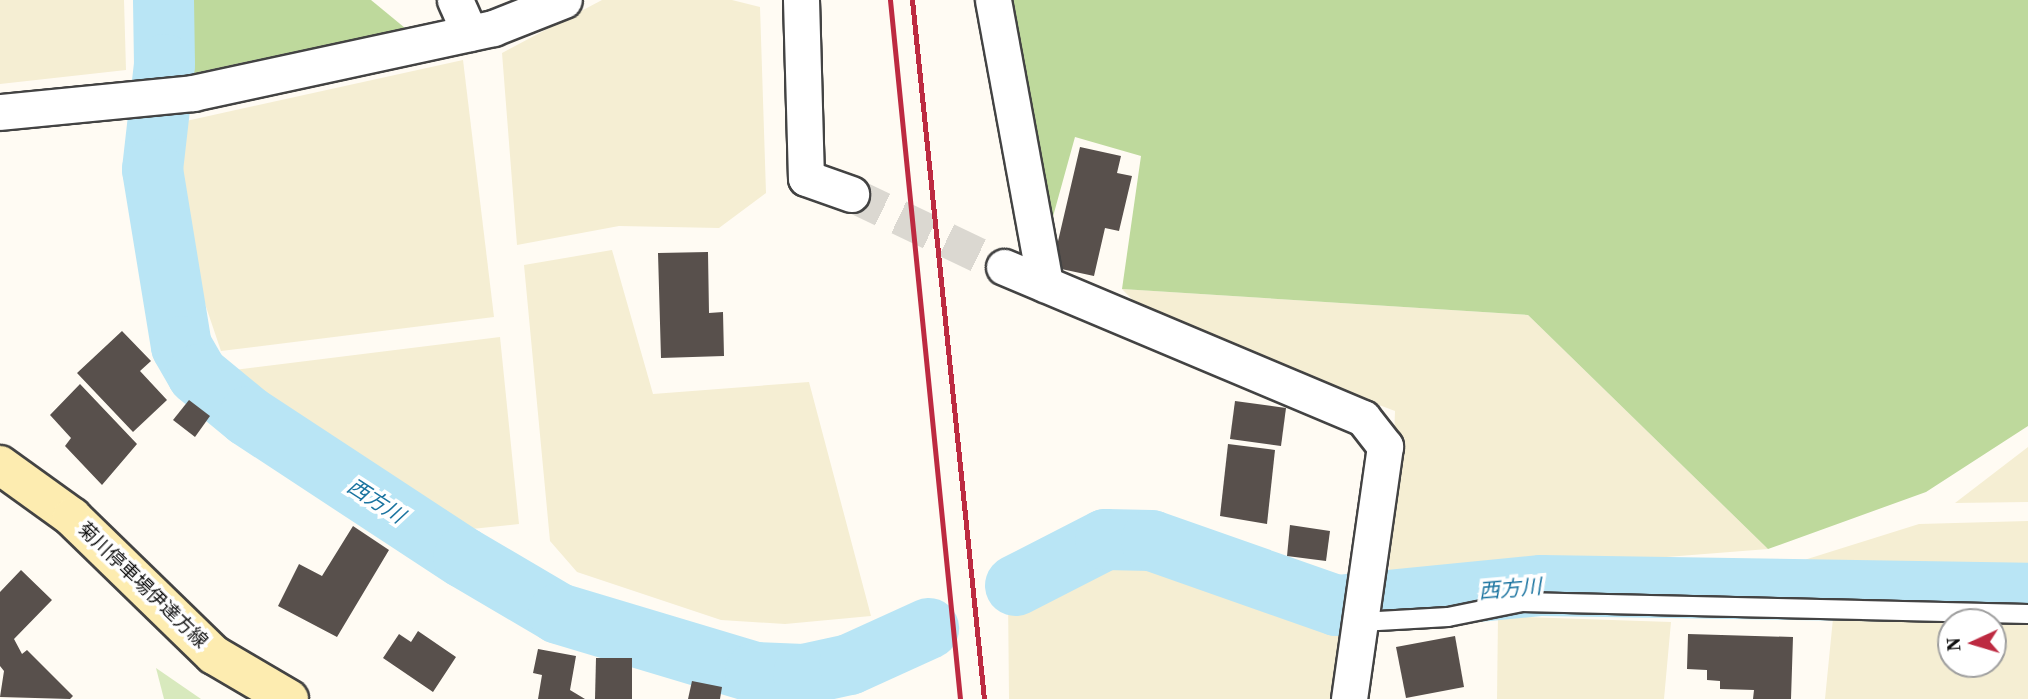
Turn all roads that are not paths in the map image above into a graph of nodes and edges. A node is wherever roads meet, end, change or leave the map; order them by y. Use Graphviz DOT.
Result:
graph roads {
  1 [pos="455,0"];
  2 [pos="564,0"];
  3 [pos="801,0"];
  4 [pos="993,0"];
  5 [pos="470,33"];
  6 [pos="0,112"];
  7 [pos="851,194"];
  8 [pos="1004,267"];
  9 [pos="1045,284"];
  10 [pos="0,465"];
  11 [pos="2028,614"];
  12 [pos="1361,620"];
  13 [pos="289,699"];
  14 [pos="1349,699"];
  1 -- 5 [label="street"];
  2 -- 5 [label="street"];
  3 -- 7 [label="street"];
  4 -- 9 [label="street"];
  5 -- 6 [label="street"];
  8 -- 9 [label="street"];
  9 -- 12 [label="street"];
  10 -- 13 [label="main road, 菊川停車場伊達方線"];
  11 -- 12 [label="lane"];
  12 -- 14 [label="street"];
}
